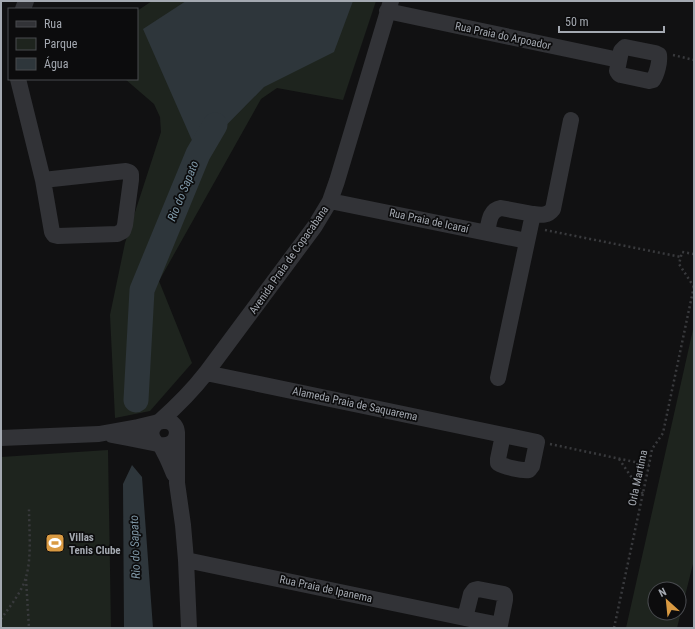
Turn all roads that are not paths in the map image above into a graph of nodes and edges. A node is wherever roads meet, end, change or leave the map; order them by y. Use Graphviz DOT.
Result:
graph roads {
  1 [pos="389,6"];
  2 [pos="619,60"];
  3 [pos="18,80"];
  4 [pos="571,120"];
  5 [pos="43,180"];
  6 [pos="330,201"];
  7 [pos="530,228"];
  8 [pos="487,233"];
  9 [pos="206,373"];
  10 [pos="498,378"];
  11 [pos="194,389"];
  12 [pos="160,421"];
  13 [pos="177,431"];
  14 [pos="98,434"];
  15 [pos="503,435"];
  16 [pos="1,438"];
  17 [pos="159,445"];
  18 [pos="177,483"];
  19 [pos="186,560"];
  20 [pos="465,618"];
  21 [pos="189,628"];
  1 -- 2 [label="street, Rua Praia do Arpoador"];
  1 -- 6 [label="street, Avenida Praia de Copacabana"];
  2 -- 2 [label="street"];
  3 -- 5 [label="street"];
  4 -- 7 [label="street"];
  5 -- 5 [label="street"];
  6 -- 8 [label="street, Rua Praia de Icaraí"];
  6 -- 9 [label="street, Avenida Praia de Copacabana"];
  7 -- 8 [label="street, Rua Praia de Icaraí"];
  7 -- 8 [label="street"];
  7 -- 10 [label="street"];
  9 -- 11 [label="street, Avenida Praia de Copacabana"];
  9 -- 15 [label="street, Alameda Praia de Saquarema"];
  11 -- 12 [label="street, Avenida Praia de Copacabana"];
  11 -- 13 [label="street, Avenida Praia de Copacabana"];
  12 -- 13 [label="street"];
  12 -- 14 [label="street"];
  12 -- 17 [label="street"];
  13 -- 17 [label="street"];
  13 -- 18 [label="street, Avenida Praia de Copacabana"];
  14 -- 16 [label="street"];
  14 -- 17 [label="street"];
  15 -- 15 [label="street, Alameda Praia de Saquarema"];
  17 -- 18 [label="street, Avenida Praia de Copacabana"];
  18 -- 19 [label="street, Avenida Praia de Copacabana"];
  19 -- 20 [label="street, Rua Praia de Ipanema"];
  19 -- 21 [label="street, Avenida Praia de Copacabana"];
}
